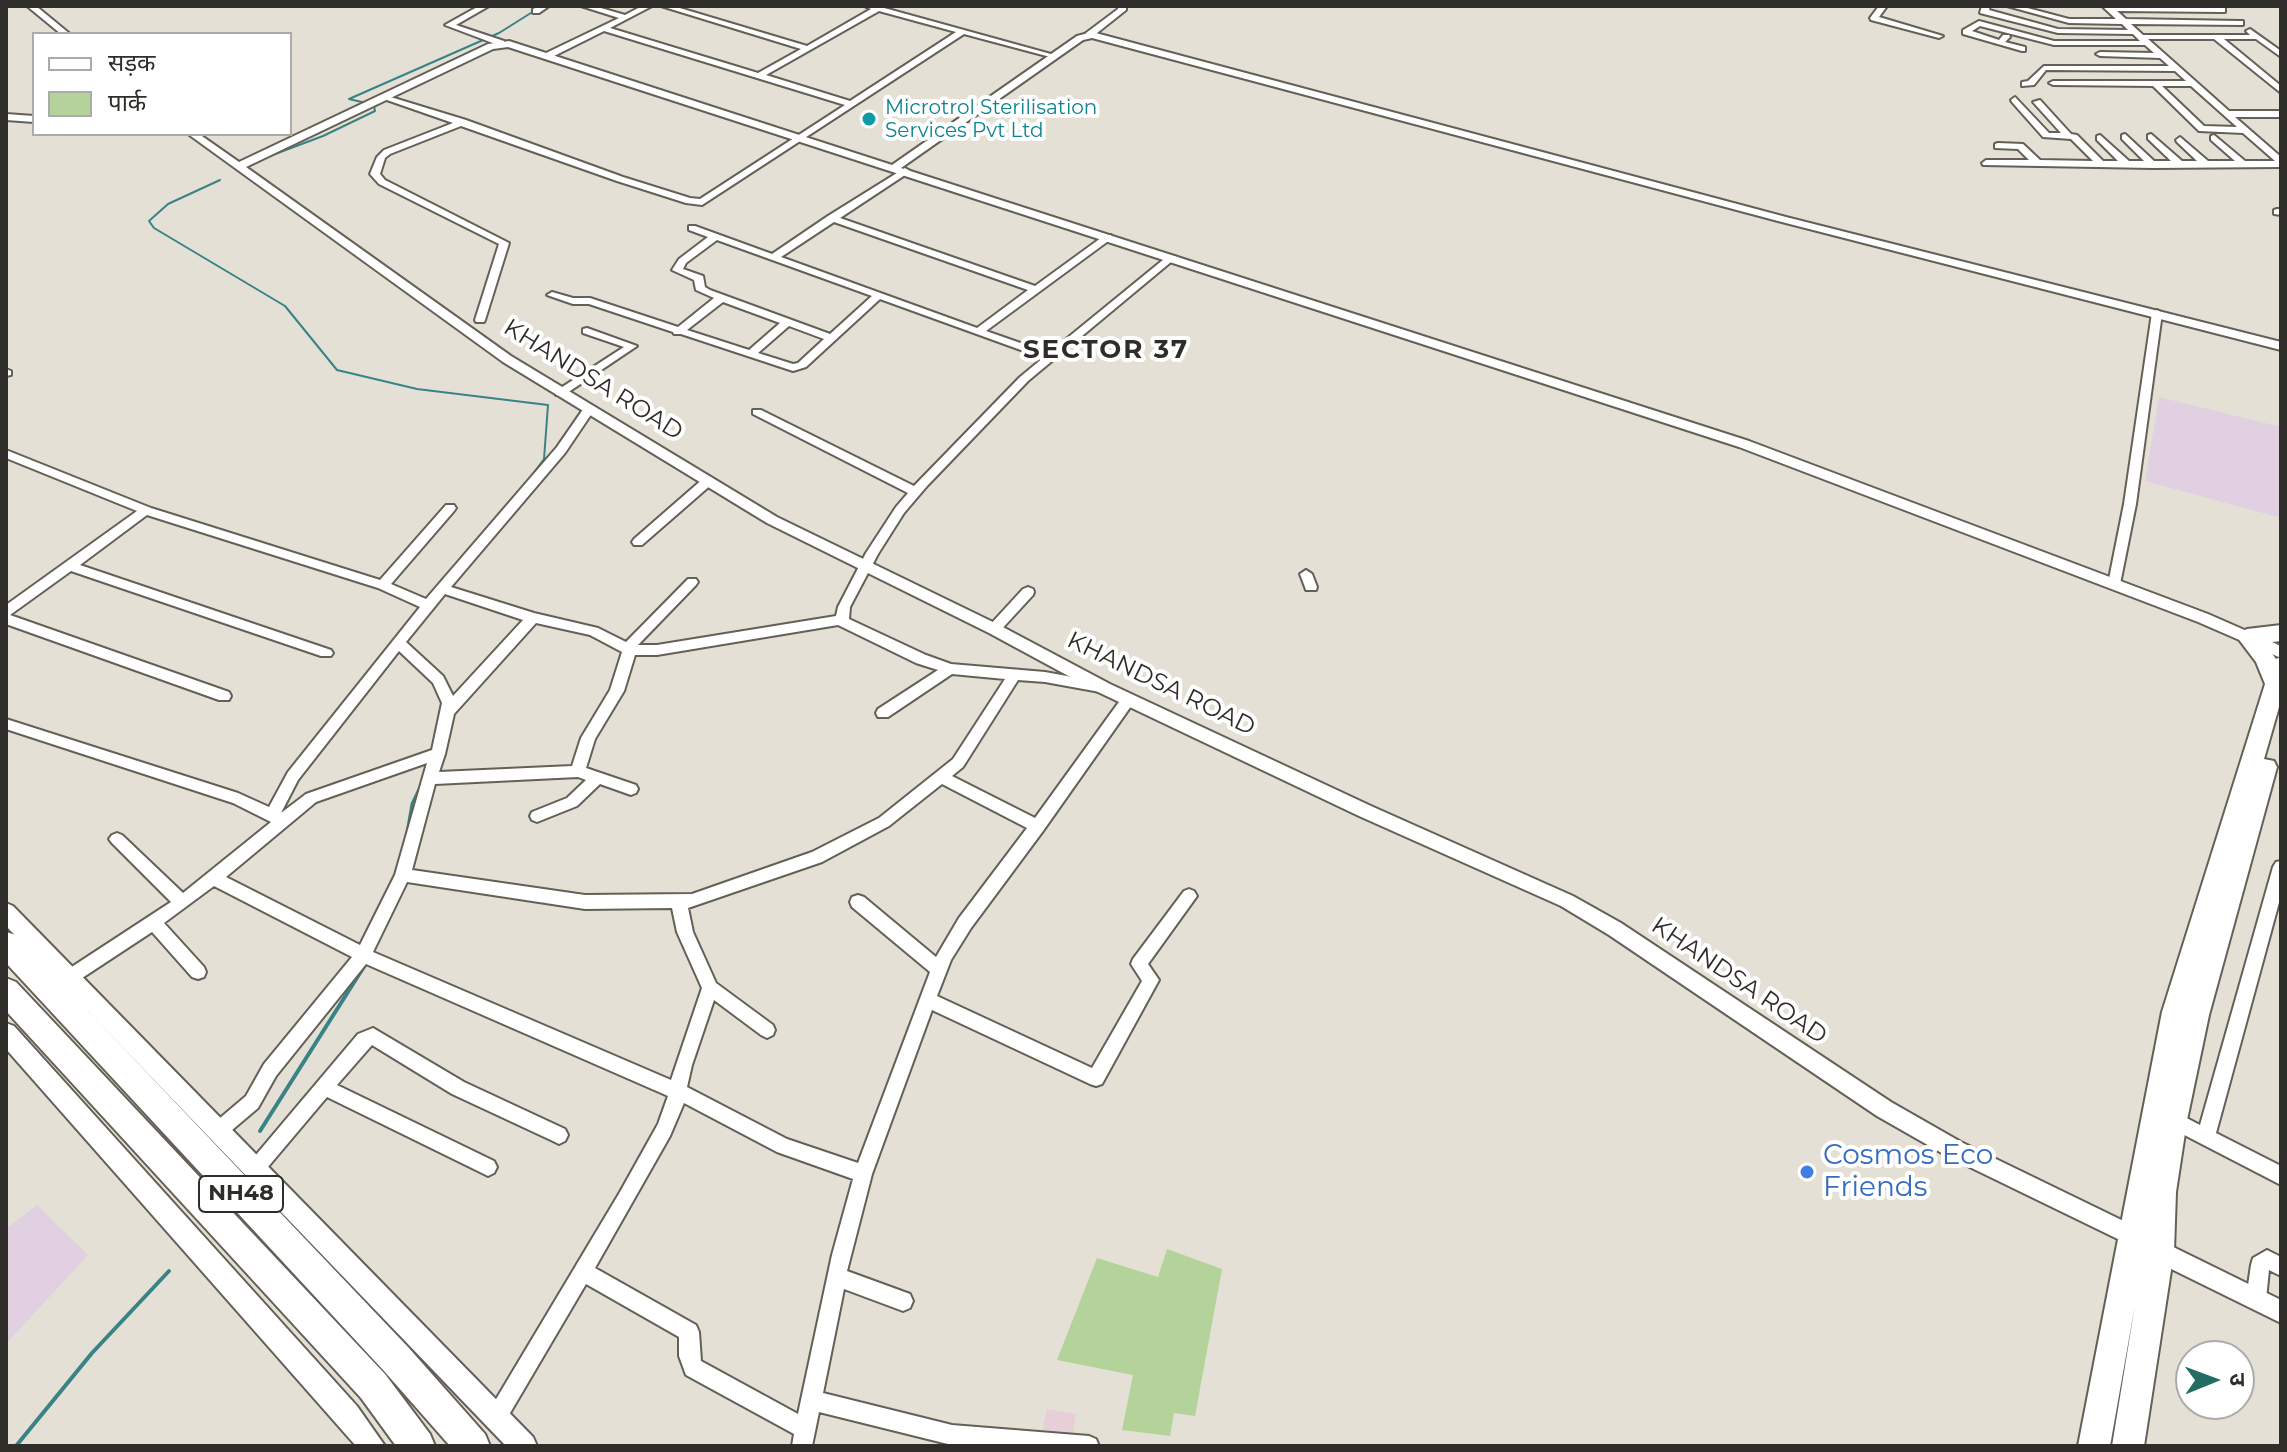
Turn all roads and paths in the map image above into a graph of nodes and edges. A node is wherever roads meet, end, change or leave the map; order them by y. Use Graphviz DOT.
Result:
graph roads {
  1 [pos="31,6"];
  2 [pos="485,6"];
  3 [pos="545,6"];
  4 [pos="585,6"];
  5 [pos="648,6"];
  6 [pos="665,6"];
  7 [pos="708,6"];
  8 [pos="1122,6"];
  9 [pos="1883,6"];
  10 [pos="1986,6"];
  11 [pos="2011,6"];
  12 [pos="872,7"];
  13 [pos="2036,8"];
  14 [pos="2108,8"];
  15 [pos="2220,8"];
  16 [pos="536,11"];
  17 [pos="694,15"];
  18 [pos="625,17"];
  19 [pos="2023,22"];
  20 [pos="2123,22"];
  21 [pos="2240,23"];
  22 [pos="602,28"];
  23 [pos="963,31"];
  24 [pos="2012,31"];
  25 [pos="64,32"];
  26 [pos="1089,35"];
  27 [pos="1939,36"];
  28 [pos="2216,37"];
  29 [pos="2257,37"];
  30 [pos="2140,38"];
  31 [pos="501,43"];
  32 [pos="2000,43"];
  33 [pos="809,49"];
  34 [pos="2022,49"];
  35 [pos="2100,54"];
  36 [pos="547,56"];
  37 [pos="1054,56"];
  38 [pos="2161,56"];
  39 [pos="2237,56"];
  40 [pos="2252,56"];
  41 [pos="2267,56"];
  42 [pos="2281,56"];
  43 [pos="2178,69"];
  44 [pos="759,76"];
  45 [pos="2053,83"];
  46 [pos="2025,84"];
  47 [pos="2155,84"];
  48 [pos="2195,84"];
  49 [pos="2281,90"];
  50 [pos="387,97"];
  51 [pos="2015,100"];
  52 [pos="2037,102"];
  53 [pos="851,104"];
  54 [pos="2229,114"];
  55 [pos="2268,114"];
  56 [pos="2281,114"];
  57 [pos="6,117"];
  58 [pos="32,119"];
  59 [pos="463,122"];
  60 [pos="2281,125"];
  61 [pos="2246,130"];
  62 [pos="196,136"];
  63 [pos="2068,136"];
  64 [pos="800,137"];
  65 [pos="2125,137"];
  66 [pos="2151,137"];
  67 [pos="2100,138"];
  68 [pos="2214,138"];
  69 [pos="2180,140"];
  70 [pos="1998,146"];
  71 [pos="1986,163"];
  72 [pos="2037,163"];
  73 [pos="2100,163"];
  74 [pos="2281,163"];
  75 [pos="2127,164"];
  76 [pos="2243,164"];
  77 [pos="2153,165"];
  78 [pos="2181,165"];
  79 [pos="2207,165"];
  80 [pos="239,166"];
  81 [pos="900,169"];
  82 [pos="831,218"];
  83 [pos="692,228"];
  84 [pos="715,237"];
  85 [pos="1108,237"];
  86 [pos="774,257"];
  87 [pos="1172,257"];
  88 [pos="1034,289"];
  89 [pos="552,295"];
  90 [pos="877,297"];
  91 [pos="721,298"];
  92 [pos="2157,313"];
  93 [pos="480,320"];
  94 [pos="786,323"];
  95 [pos="587,331"];
  96 [pos="678,332"];
  97 [pos="978,332"];
  98 [pos="830,338"];
  99 [pos="2281,346"];
  100 [pos="749,355"];
  101 [pos="1049,357"];
  102 [pos="560,393"];
  103 [pos="588,410"];
  104 [pos="757,412"];
  105 [pos="6,454"];
  106 [pos="708,481"];
  107 [pos="915,492"];
  108 [pos="450,508"];
  109 [pos="146,511"];
  110 [pos="638,542"];
  111 [pos="70,566"];
  112 [pos="864,567"];
  113 [pos="692,582"];
  114 [pos="2114,584"];
  115 [pos="383,585"];
  116 [pos="443,589"];
  117 [pos="1028,592"];
  118 [pos="428,605"];
  119 [pos="6,612"];
  120 [pos="533,618"];
  121 [pos="6,619"];
  122 [pos="842,620"];
  123 [pos="994,629"];
  124 [pos="2281,633"];
  125 [pos="2247,637"];
  126 [pos="399,643"];
  127 [pos="629,650"];
  128 [pos="2281,652"];
  129 [pos="326,653"];
  130 [pos="950,669"];
  131 [pos="2278,674"];
  132 [pos="1014,675"];
  133 [pos="1104,688"];
  134 [pos="224,696"];
  135 [pos="1129,699"];
  136 [pos="449,710"];
  137 [pos="883,713"];
  138 [pos="2281,715"];
  139 [pos="6,724"];
  140 [pos="438,754"];
  141 [pos="578,771"];
  142 [pos="941,777"];
  143 [pos="429,778"];
  144 [pos="597,778"];
  145 [pos="631,789"];
  146 [pos="537,816"];
  147 [pos="277,817"];
  148 [pos="1038,827"];
  149 [pos="117,839"];
  150 [pos="2281,867"];
  151 [pos="403,875"];
  152 [pos="214,878"];
  153 [pos="1189,896"];
  154 [pos="679,902"];
  155 [pos="858,902"];
  156 [pos="182,903"];
  157 [pos="6,912"];
  158 [pos="153,922"];
  159 [pos="6,944"];
  160 [pos="363,955"];
  161 [pos="939,970"];
  162 [pos="198,972"];
  163 [pos="70,977"];
  164 [pos="710,988"];
  165 [pos="6,991"];
  166 [pos="928,1000"];
  167 [pos="767,1030"];
  168 [pos="6,1033"];
  169 [pos="2178,1048"];
  170 [pos="324,1087"];
  171 [pos="677,1091"];
  172 [pos="187,1116"];
  173 [pos="2173,1120"];
  174 [pos="219,1130"];
  175 [pos="559,1135"];
  176 [pos="2206,1136"];
  177 [pos="488,1167"];
  178 [pos="256,1168"];
  179 [pos="863,1174"];
  180 [pos="2281,1176"];
  181 [pos="2146,1243"];
  182 [pos="2281,1267"];
  183 [pos="584,1272"];
  184 [pos="837,1277"];
  185 [pos="2256,1299"];
  186 [pos="903,1301"];
  187 [pos="2281,1312"];
  188 [pos="813,1401"];
  189 [pos="496,1418"];
  190 [pos="804,1438"];
  191 [pos="372,1446"];
  192 [pos="418,1446"];
  193 [pos="473,1446"];
  194 [pos="524,1446"];
  195 [pos="1089,1446"];
  196 [pos="2094,1446"];
  197 [pos="2128,1446"];
  1 -- 25 [label="street"];
  2 -- 31 [label="street"];
  3 -- 16 [label="street"];
  4 -- 18 [label="street"];
  5 -- 18 [label="street"];
  6 -- 17 [label="street"];
  7 -- 17 [label="street"];
  8 -- 26 [label="street"];
  9 -- 27 [label="street"];
  10 -- 19 [label="street"];
  11 -- 13 [label="street"];
  12 -- 23 [label="street"];
  12 -- 33 [label="street"];
  13 -- 19 [label="street"];
  13 -- 20 [label="street"];
  14 -- 15 [label="street"];
  14 -- 20 [label="street"];
  15 -- 21 [label="street"];
  17 -- 33 [label="street"];
  18 -- 22 [label="street"];
  19 -- 30 [label="street"];
  20 -- 21 [label="street"];
  20 -- 30 [label="street"];
  21 -- 29 [label="street"];
  22 -- 36 [label="street"];
  22 -- 44 [label="street"];
  23 -- 37 [label="street"];
  23 -- 53 [label="street"];
  24 -- 30 [label="street"];
  24 -- 32 [label="street"];
  24 -- 32 [label="street"];
  26 -- 37 [label="street"];
  26 -- 92 [label="street"];
  28 -- 29 [label="street"];
  28 -- 30 [label="street"];
  28 -- 39 [label="street"];
  29 -- 42 [label="street"];
  30 -- 38 [label="street"];
  31 -- 36 [label="street"];
  31 -- 50 [label="street"];
  32 -- 34 [label="street"];
  33 -- 44 [label="street"];
  35 -- 38 [label="street"];
  36 -- 64 [label="street"];
  37 -- 81 [label="street"];
  38 -- 43 [label="street"];
  39 -- 40 [label="street"];
  39 -- 49 [label="street"];
  41 -- 42 [label="street"];
  43 -- 46 [label="street"];
  43 -- 48 [label="street"];
  44 -- 53 [label="street"];
  45 -- 47 [label="street"];
  47 -- 48 [label="street"];
  47 -- 61 [label="street"];
  48 -- 54 [label="street"];
  50 -- 59 [label="street"];
  50 -- 80 [label="street"];
  51 -- 63 [label="street"];
  52 -- 63 [label="street"];
  53 -- 64 [label="street"];
  54 -- 55 [label="street"];
  54 -- 61 [label="street"];
  55 -- 56 [label="street"];
  55 -- 60 [label="street"];
  57 -- 58 [label="street"];
  59 -- 64 [label="street"];
  59 -- 93 [label="street"];
  61 -- 74 [label="street"];
  62 -- 80 [label="street, KHANDSA ROAD"];
  63 -- 73 [label="street"];
  64 -- 81 [label="street"];
  65 -- 77 [label="street"];
  66 -- 78 [label="street"];
  67 -- 75 [label="street"];
  68 -- 76 [label="street"];
  69 -- 79 [label="street"];
  70 -- 72 [label="street"];
  71 -- 72 [label="street"];
  72 -- 73 [label="street"];
  73 -- 75 [label="street"];
  74 -- 76 [label="street"];
  75 -- 77 [label="street"];
  76 -- 79 [label="street"];
  77 -- 78 [label="street"];
  78 -- 79 [label="street"];
  80 -- 102 [label="street, KHANDSA ROAD"];
  81 -- 82 [label="street"];
  81 -- 85 [label="street"];
  82 -- 86 [label="street"];
  82 -- 88 [label="street"];
  83 -- 84 [label="street"];
  84 -- 86 [label="street"];
  84 -- 91 [label="street"];
  85 -- 87 [label="street"];
  85 -- 88 [label="street"];
  86 -- 90 [label="street"];
  87 -- 101 [label="street"];
  87 -- 114 [label="street"];
  88 -- 97 [label="street"];
  89 -- 96 [label="street"];
  90 -- 97 [label="street"];
  90 -- 98 [label="street"];
  91 -- 94 [label="street"];
  91 -- 96 [label="street"];
  92 -- 99 [label="street"];
  92 -- 114 [label="street"];
  94 -- 98 [label="street"];
  94 -- 100 [label="street"];
  95 -- 102 [label="street"];
  96 -- 100 [label="street"];
  97 -- 101 [label="street"];
  98 -- 100 [label="street"];
  101 -- 107 [label="street"];
  102 -- 103 [label="street, KHANDSA ROAD"];
  103 -- 106 [label="street, KHANDSA ROAD"];
  103 -- 116 [label="street"];
  104 -- 107 [label="street"];
  105 -- 109 [label="street"];
  106 -- 110 [label="street"];
  106 -- 112 [label="street, KHANDSA ROAD"];
  107 -- 112 [label="street"];
  108 -- 115 [label="street"];
  109 -- 111 [label="street"];
  109 -- 115 [label="street"];
  111 -- 119 [label="street"];
  111 -- 129 [label="street"];
  112 -- 122 [label="street"];
  112 -- 123 [label="street, KHANDSA ROAD"];
  113 -- 127 [label="street"];
  114 -- 125 [label="street"];
  115 -- 118 [label="street"];
  116 -- 118 [label="street"];
  116 -- 120 [label="street"];
  117 -- 123 [label="street"];
  118 -- 126 [label="street"];
  120 -- 127 [label="street"];
  120 -- 136 [label="street"];
  121 -- 134 [label="street"];
  122 -- 127 [label="street"];
  122 -- 130 [label="street"];
  123 -- 133 [label="street, KHANDSA ROAD"];
  124 -- 125 [label="highway"];
  125 -- 128 [label="street"];
  125 -- 131 [label="highway"];
  126 -- 136 [label="street"];
  126 -- 147 [label="street"];
  127 -- 141 [label="street"];
  130 -- 132 [label="street"];
  130 -- 137 [label="street"];
  131 -- 169 [label="highway"];
  132 -- 133 [label="street"];
  132 -- 142 [label="street"];
  133 -- 135 [label="street, KHANDSA ROAD"];
  135 -- 148 [label="street"];
  135 -- 181 [label="street, KHANDSA ROAD"];
  136 -- 140 [label="street"];
  138 -- 169 [label="highway"];
  139 -- 147 [label="street"];
  140 -- 143 [label="street"];
  140 -- 147 [label="street"];
  141 -- 143 [label="street"];
  141 -- 144 [label="street"];
  142 -- 148 [label="street"];
  142 -- 154 [label="street"];
  143 -- 151 [label="street"];
  144 -- 145 [label="street"];
  144 -- 146 [label="street"];
  147 -- 152 [label="street"];
  148 -- 161 [label="street"];
  149 -- 156 [label="street"];
  150 -- 176 [label="street"];
  151 -- 154 [label="street"];
  151 -- 160 [label="street"];
  152 -- 156 [label="street"];
  152 -- 160 [label="street"];
  153 -- 166 [label="street"];
  154 -- 164 [label="street"];
  155 -- 161 [label="street"];
  156 -- 158 [label="street"];
  157 -- 163 [label="main road"];
  158 -- 162 [label="street"];
  158 -- 163 [label="street"];
  159 -- 172 [label="highway, NH48"];
  160 -- 171 [label="street"];
  160 -- 174 [label="street"];
  161 -- 166 [label="street"];
  163 -- 172 [label="main road"];
  164 -- 167 [label="street"];
  164 -- 171 [label="street"];
  165 -- 192 [label="highway, NH48"];
  166 -- 179 [label="street"];
  168 -- 191 [label="main road"];
  169 -- 173 [label="highway"];
  169 -- 181 [label="highway"];
  170 -- 175 [label="street"];
  170 -- 177 [label="street"];
  170 -- 178 [label="street"];
  171 -- 179 [label="street"];
  171 -- 183 [label="street"];
  172 -- 174 [label="main road"];
  172 -- 193 [label="highway, NH48"];
  173 -- 176 [label="street"];
  173 -- 181 [label="highway"];
  174 -- 178 [label="main road"];
  176 -- 180 [label="street"];
  178 -- 189 [label="main road"];
  179 -- 184 [label="street"];
  181 -- 185 [label="street, KHANDSA ROAD"];
  181 -- 196 [label="highway"];
  181 -- 197 [label="highway"];
  182 -- 185 [label="street"];
  183 -- 189 [label="street"];
  183 -- 190 [label="street"];
  184 -- 186 [label="street"];
  184 -- 188 [label="street"];
  185 -- 187 [label="street, KHANDSA ROAD"];
  188 -- 190 [label="street"];
  188 -- 195 [label="street"];
  189 -- 194 [label="main road"];
}
